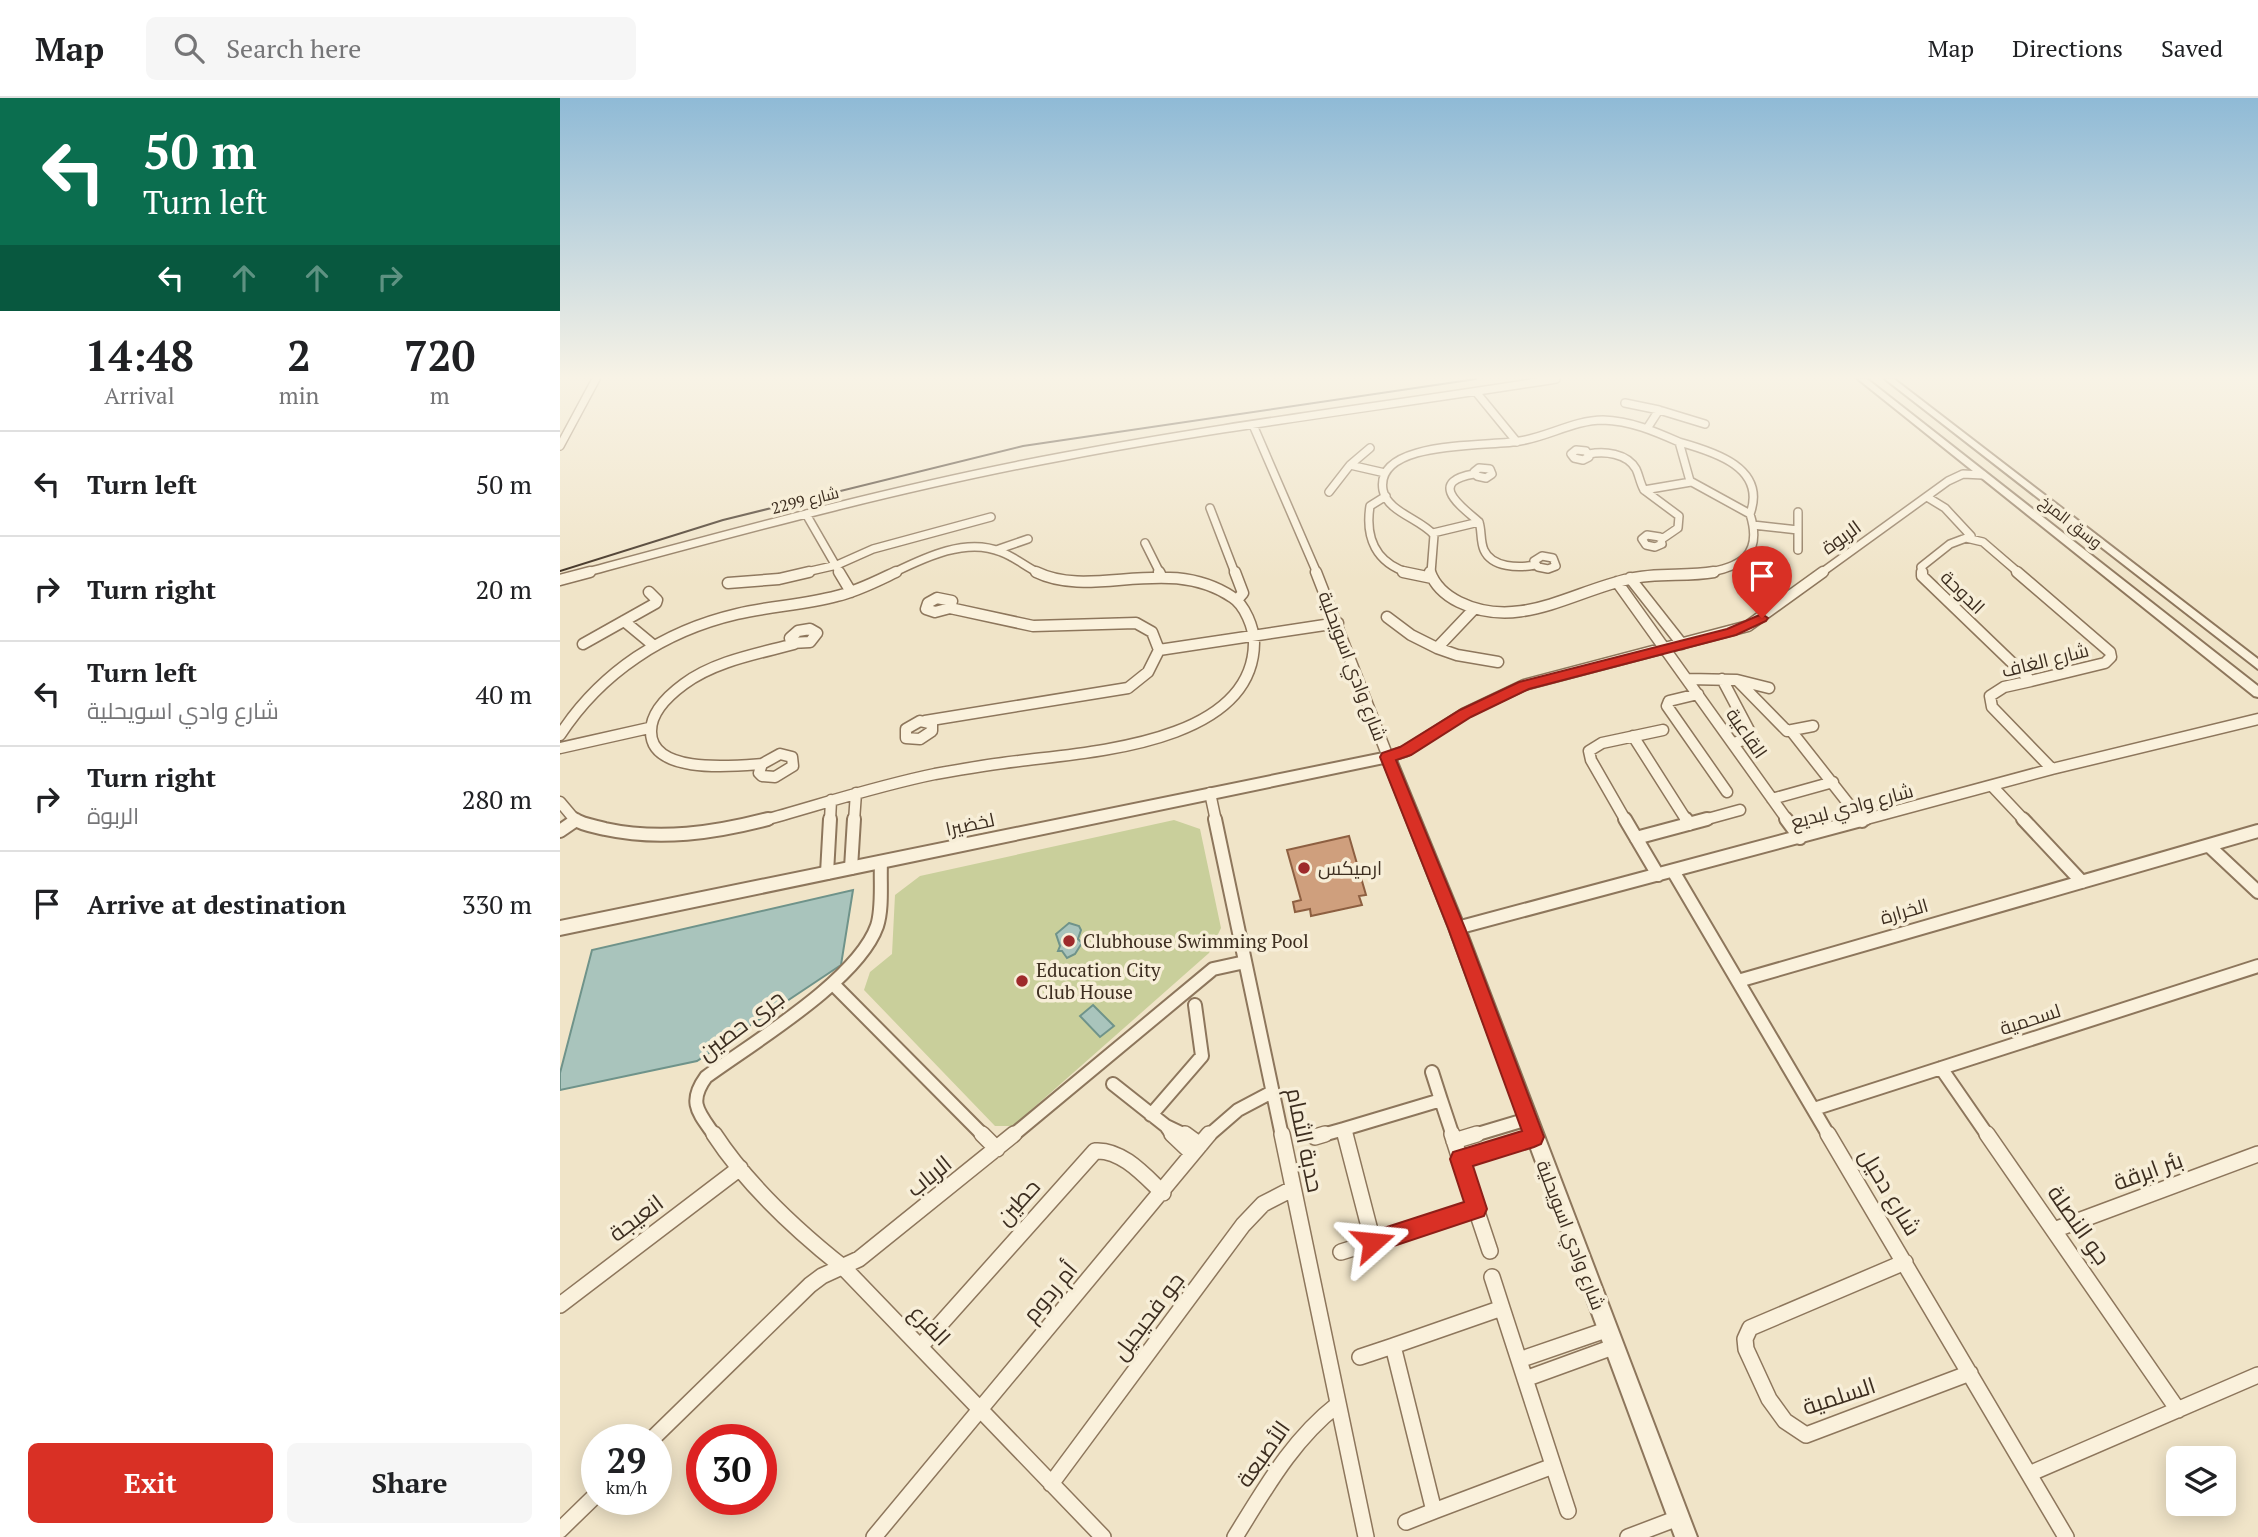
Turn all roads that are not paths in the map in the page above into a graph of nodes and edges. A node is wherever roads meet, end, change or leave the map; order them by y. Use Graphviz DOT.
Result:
graph roads {
  1 [pos="1128,446"];
  2 [pos="1262,446"];
  3 [pos="1464,446"];
  4 [pos="1680,446"];
  5 [pos="1694,446"];
  6 [pos="1940,446"];
  7 [pos="1976,446"];
  8 [pos="1370,448"];
  9 [pos="1589,454"];
  10 [pos="1350,465"];
  11 [pos="1966,469"];
  12 [pos="1385,473"];
  13 [pos="1474,474"];
  14 [pos="1691,482"];
  15 [pos="1644,490"];
  16 [pos="1329,492"];
  17 [pos="1386,496"];
  18 [pos="1927,497"];
  19 [pos="1210,508"];
  20 [pos="1798,512"];
  21 [pos="806,514"];
  22 [pos="1750,514"];
  23 [pos="991,517"];
  24 [pos="1479,522"];
  25 [pos="1754,525"];
  26 [pos="1798,530"];
  27 [pos="1433,533"];
  28 [pos="1974,537"];
  29 [pos="1028,539"];
  30 [pos="1662,539"];
  31 [pos="1145,543"];
  32 [pos="999,549"];
  33 [pos="1798,550"];
  34 [pos="837,565"];
  35 [pos="1535,565"];
  36 [pos="1161,576"];
  37 [pos="1432,578"];
  38 [pos="1630,578"];
  39 [pos="560,580"];
  40 [pos="1617,582"];
  41 [pos="728,583"];
  42 [pos="649,592"];
  43 [pos="851,592"];
  44 [pos="1237,600"];
  45 [pos="950,608"];
  46 [pos="1474,609"];
  47 [pos="1387,617"];
  48 [pos="624,621"];
  49 [pos="1664,622"];
  50 [pos="1338,623"];
  51 [pos="1649,625"];
  52 [pos="1254,634"];
  53 [pos="792,642"];
  54 [pos="583,644"];
  55 [pos="1682,644"];
  56 [pos="653,645"];
  57 [pos="1437,648"];
  58 [pos="1160,649"];
  59 [pos="1667,649"];
  60 [pos="1498,662"];
  61 [pos="2258,665"];
  62 [pos="1688,679"];
  63 [pos="1722,679"];
  64 [pos="1737,680"];
  65 [pos="2031,681"];
  66 [pos="1769,688"];
  67 [pos="2258,693"];
  68 [pos="1698,694"];
  69 [pos="2258,719"];
  70 [pos="929,724"];
  71 [pos="1813,726"];
  72 [pos="649,728"];
  73 [pos="1663,730"];
  74 [pos="1793,732"];
  75 [pos="560,735"];
  76 [pos="1633,736"];
  77 [pos="1733,743"];
  78 [pos="560,748"];
  79 [pos="1388,757"];
  80 [pos="761,768"];
  81 [pos="2052,769"];
  82 [pos="1833,782"];
  83 [pos="1993,787"];
  84 [pos="1727,792"];
  85 [pos="856,793"];
  86 [pos="1210,793"];
  87 [pos="1772,799"];
  88 [pos="831,800"];
  89 [pos="560,802"];
  90 [pos="1741,810"];
  91 [pos="576,820"];
  92 [pos="1862,821"];
  93 [pos="1689,824"];
  94 [pos="560,831"];
  95 [pos="2258,831"];
  96 [pos="1636,838"];
  97 [pos="1800,838"];
  98 [pos="852,844"];
  99 [pos="2209,846"];
  100 [pos="830,849"];
  101 [pos="881,862"];
  102 [pos="851,868"];
  103 [pos="1673,871"];
  104 [pos="827,873"];
  105 [pos="1658,875"];
  106 [pos="2082,882"];
  107 [pos="2258,892"];
  108 [pos="560,928"];
  109 [pos="1457,928"];
  110 [pos="1245,962"];
  111 [pos="2258,966"];
  112 [pos="1738,981"];
  113 [pos="833,984"];
  114 [pos="1195,1004"];
  115 [pos="1941,1068"];
  116 [pos="1432,1072"];
  117 [pos="1113,1084"];
  118 [pos="1272,1092"];
  119 [pos="1441,1100"];
  120 [pos="1814,1109"];
  121 [pos="1151,1115"];
  122 [pos="1531,1128"];
  123 [pos="1344,1129"];
  124 [pos="1315,1137"];
  125 [pos="1454,1141"];
  126 [pos="722,1147"];
  127 [pos="997,1149"];
  128 [pos="1196,1149"];
  129 [pos="2258,1154"];
  130 [pos="1460,1159"];
  131 [pos="740,1168"];
  132 [pos="1293,1189"];
  133 [pos="1163,1193"];
  134 [pos="1476,1209"];
  135 [pos="2054,1230"];
  136 [pos="1373,1242"];
  137 [pos="1490,1251"];
  138 [pos="1341,1252"];
  139 [pos="1905,1262"];
  140 [pos="844,1268"];
  141 [pos="1492,1277"];
  142 [pos="560,1305"];
  143 [pos="1502,1308"];
  144 [pos="1610,1338"];
  145 [pos="1393,1346"];
  146 [pos="920,1347"];
  147 [pos="1360,1357"];
  148 [pos="1519,1360"];
  149 [pos="1970,1373"];
  150 [pos="2258,1375"];
  151 [pos="1525,1379"];
  152 [pos="1337,1405"];
  153 [pos="981,1410"];
  154 [pos="2178,1410"];
  155 [pos="667,1424"];
  156 [pos="1553,1466"];
  157 [pos="2029,1474"];
  158 [pos="1051,1483"];
  159 [pos="581,1509"];
  160 [pos="1434,1511"];
  161 [pos="1568,1511"];
  162 [pos="1678,1518"];
  163 [pos="1406,1522"];
  164 [pos="560,1530"];
  165 [pos="874,1537"];
  166 [pos="1103,1537"];
  167 [pos="1235,1537"];
  168 [pos="1366,1537"];
  169 [pos="1628,1537"];
  170 [pos="1686,1537"];
  171 [pos="2066,1537"];
  1 -- 21 [label="street, شارع 2299"];
  2 -- 50 [label="street, شارع وادي اسويحلية"];
  3 -- 12 [label="street"];
  4 -- 14 [label="street"];
  5 -- 22 [label="street"];
  6 -- 11 [label="street, وسق المرخ"];
  7 -- 61 [label="street, وسق المرخ"];
  8 -- 10 [label="street"];
  9 -- 15 [label="street"];
  10 -- 12 [label="street"];
  10 -- 16 [label="street"];
  11 -- 18 [label="street, الربوة"];
  11 -- 67 [label="street, وسق المرخ"];
  12 -- 17 [label="street"];
  13 -- 24 [label="street"];
  14 -- 15 [label="street"];
  14 -- 22 [label="street"];
  15 -- 30 [label="street"];
  17 -- 27 [label="street"];
  17 -- 37 [label="street"];
  18 -- 28 [label="street"];
  18 -- 55 [label="street, الربوة"];
  19 -- 44 [label="street"];
  20 -- 26 [label="street"];
  21 -- 34 [label="street"];
  21 -- 39 [label="street, شارع 2299"];
  22 -- 25 [label="street"];
  23 -- 34 [label="street"];
  24 -- 27 [label="street"];
  24 -- 35 [label="street"];
  25 -- 26 [label="street"];
  25 -- 38 [label="street"];
  26 -- 33 [label="street"];
  27 -- 37 [label="street"];
  28 -- 65 [label="street, الدوحة"];
  28 -- 65 [label="street, شارع الغاف"];
  29 -- 32 [label="street"];
  31 -- 36 [label="street"];
  32 -- 36 [label="street"];
  32 -- 43 [label="street"];
  34 -- 41 [label="street"];
  34 -- 43 [label="street"];
  36 -- 44 [label="street"];
  37 -- 46 [label="street"];
  38 -- 40 [label="street"];
  38 -- 49 [label="street"];
  40 -- 46 [label="street"];
  40 -- 51 [label="street, القاعية"];
  42 -- 48 [label="street"];
  43 -- 56 [label="street"];
  44 -- 52 [label="street"];
  45 -- 58 [label="street"];
  46 -- 57 [label="street"];
  47 -- 57 [label="street"];
  48 -- 54 [label="street"];
  48 -- 56 [label="street"];
  49 -- 51 [label="street"];
  49 -- 55 [label="street"];
  50 -- 52 [label="street"];
  50 -- 79 [label="street, شارع وادي اسويحلية"];
  51 -- 59 [label="street, القاعية"];
  52 -- 58 [label="street"];
  52 -- 85 [label="street"];
  53 -- 72 [label="street"];
  55 -- 59 [label="street, الربوة"];
  56 -- 75 [label="street"];
  57 -- 60 [label="street"];
  58 -- 70 [label="street"];
  59 -- 62 [label="street, القاعية"];
  59 -- 79 [label="street, الربوة"];
  62 -- 63 [label="street"];
  62 -- 68 [label="street, القاعية"];
  63 -- 64 [label="street"];
  63 -- 77 [label="street"];
  64 -- 66 [label="street"];
  64 -- 74 [label="street"];
  65 -- 81 [label="street, شارع الغاف"];
  68 -- 77 [label="street, القاعية"];
  68 -- 84 [label="street"];
  69 -- 81 [label="street, شارع وادي لبديع"];
  71 -- 74 [label="street"];
  72 -- 78 [label="street"];
  72 -- 80 [label="street"];
  73 -- 76 [label="street"];
  74 -- 82 [label="street"];
  76 -- 93 [label="street"];
  76 -- 96 [label="street"];
  77 -- 87 [label="street, القاعية"];
  79 -- 86 [label="street, لخضيرا"];
  79 -- 109 [label="street, شارع وادي اسويحلية"];
  81 -- 83 [label="street, شارع وادي لبديع"];
  82 -- 87 [label="street"];
  82 -- 92 [label="street"];
  83 -- 92 [label="street, شارع وادي لبديع"];
  83 -- 106 [label="street"];
  85 -- 88 [label="street"];
  85 -- 98 [label="street"];
  86 -- 101 [label="street, لخضيرا"];
  86 -- 110 [label="street, حدبة الثمام"];
  87 -- 97 [label="street, القاعية"];
  88 -- 91 [label="street"];
  88 -- 100 [label="street"];
  89 -- 91 [label="street"];
  90 -- 93 [label="street"];
  91 -- 94 [label="street"];
  92 -- 97 [label="street, شارع وادي لبديع"];
  93 -- 96 [label="street"];
  95 -- 99 [label="street, الخرارة"];
  96 -- 105 [label="street"];
  97 -- 103 [label="street, شارع وادي لبديع"];
  98 -- 100 [label="street"];
  98 -- 102 [label="street"];
  99 -- 106 [label="street, الخرارة"];
  99 -- 107 [label="street"];
  100 -- 104 [label="street"];
  101 -- 102 [label="street, لخضيرا"];
  101 -- 113 [label="street, جرى حصين"];
  102 -- 104 [label="street, لخضيرا"];
  103 -- 105 [label="street, شارع وادي لبديع"];
  103 -- 112 [label="street, شارع دحيل"];
  104 -- 108 [label="street, لخضيرا"];
  105 -- 109 [label="street, شارع وادي لبديع"];
  106 -- 112 [label="street, الخرارة"];
  109 -- 122 [label="street, شارع وادي اسويحلية"];
  110 -- 118 [label="street, حدبة الثمام"];
  110 -- 127 [label="street, الرباب"];
  111 -- 115 [label="street, لسحمية"];
  112 -- 120 [label="street, شارع دحيل"];
  113 -- 126 [label="street, جرى حصين"];
  113 -- 127 [label="street"];
  114 -- 121 [label="street"];
  115 -- 120 [label="street, لسحمية"];
  115 -- 135 [label="street, جو النصلة"];
  116 -- 119 [label="street"];
  117 -- 121 [label="street"];
  118 -- 128 [label="street, أم ردوم"];
  118 -- 132 [label="street, حدبة الثمام"];
  119 -- 123 [label="street"];
  119 -- 125 [label="street"];
  120 -- 139 [label="street, شارع دحيل"];
  121 -- 128 [label="street"];
  122 -- 125 [label="street"];
  122 -- 130 [label="street"];
  122 -- 144 [label="street, شارع وادي اسويحلية"];
  123 -- 124 [label="street"];
  123 -- 136 [label="street"];
  125 -- 130 [label="street"];
  126 -- 131 [label="street, الفرع"];
  127 -- 140 [label="street, الرباب"];
  128 -- 133 [label="street, أم ردوم"];
  129 -- 135 [label="street, بئر ابرقة"];
  130 -- 134 [label="street"];
  131 -- 140 [label="street, الفرع"];
  131 -- 142 [label="street, انعيجة"];
  132 -- 152 [label="street, حدبة الثمام"];
  132 -- 158 [label="street, جو فحيحيل"];
  133 -- 146 [label="street, حطين"];
  133 -- 153 [label="street, أم ردوم"];
  134 -- 136 [label="street"];
  134 -- 137 [label="street"];
  135 -- 154 [label="street, جو النصلة"];
  136 -- 138 [label="street"];
  139 -- 149 [label="street, شارع دحيل"];
  139 -- 149 [label="street, السلمية"];
  140 -- 146 [label="street, الفرع"];
  140 -- 155 [label="street, الرباب"];
  141 -- 143 [label="street"];
  143 -- 145 [label="street"];
  143 -- 148 [label="street"];
  144 -- 148 [label="street"];
  144 -- 151 [label="street"];
  144 -- 162 [label="street, شارع وادي اسويحلية"];
  145 -- 147 [label="street"];
  145 -- 160 [label="street"];
  146 -- 153 [label="street, الفرع"];
  148 -- 151 [label="street"];
  149 -- 157 [label="street, شارع دحيل"];
  150 -- 154 [label="street"];
  151 -- 156 [label="street"];
  152 -- 167 [label="street, الأصبعة"];
  152 -- 168 [label="street, حدبة الثمام"];
  153 -- 158 [label="street, الفرع"];
  153 -- 165 [label="street, أم ردوم"];
  154 -- 157 [label="street"];
  156 -- 160 [label="street"];
  156 -- 161 [label="street"];
  157 -- 171 [label="street, شارع دحيل"];
  158 -- 166 [label="street, الفرع"];
  159 -- 164 [label="street"];
  160 -- 163 [label="street"];
  162 -- 169 [label="street"];
  162 -- 170 [label="street, شارع وادي اسويحلية"];
}
